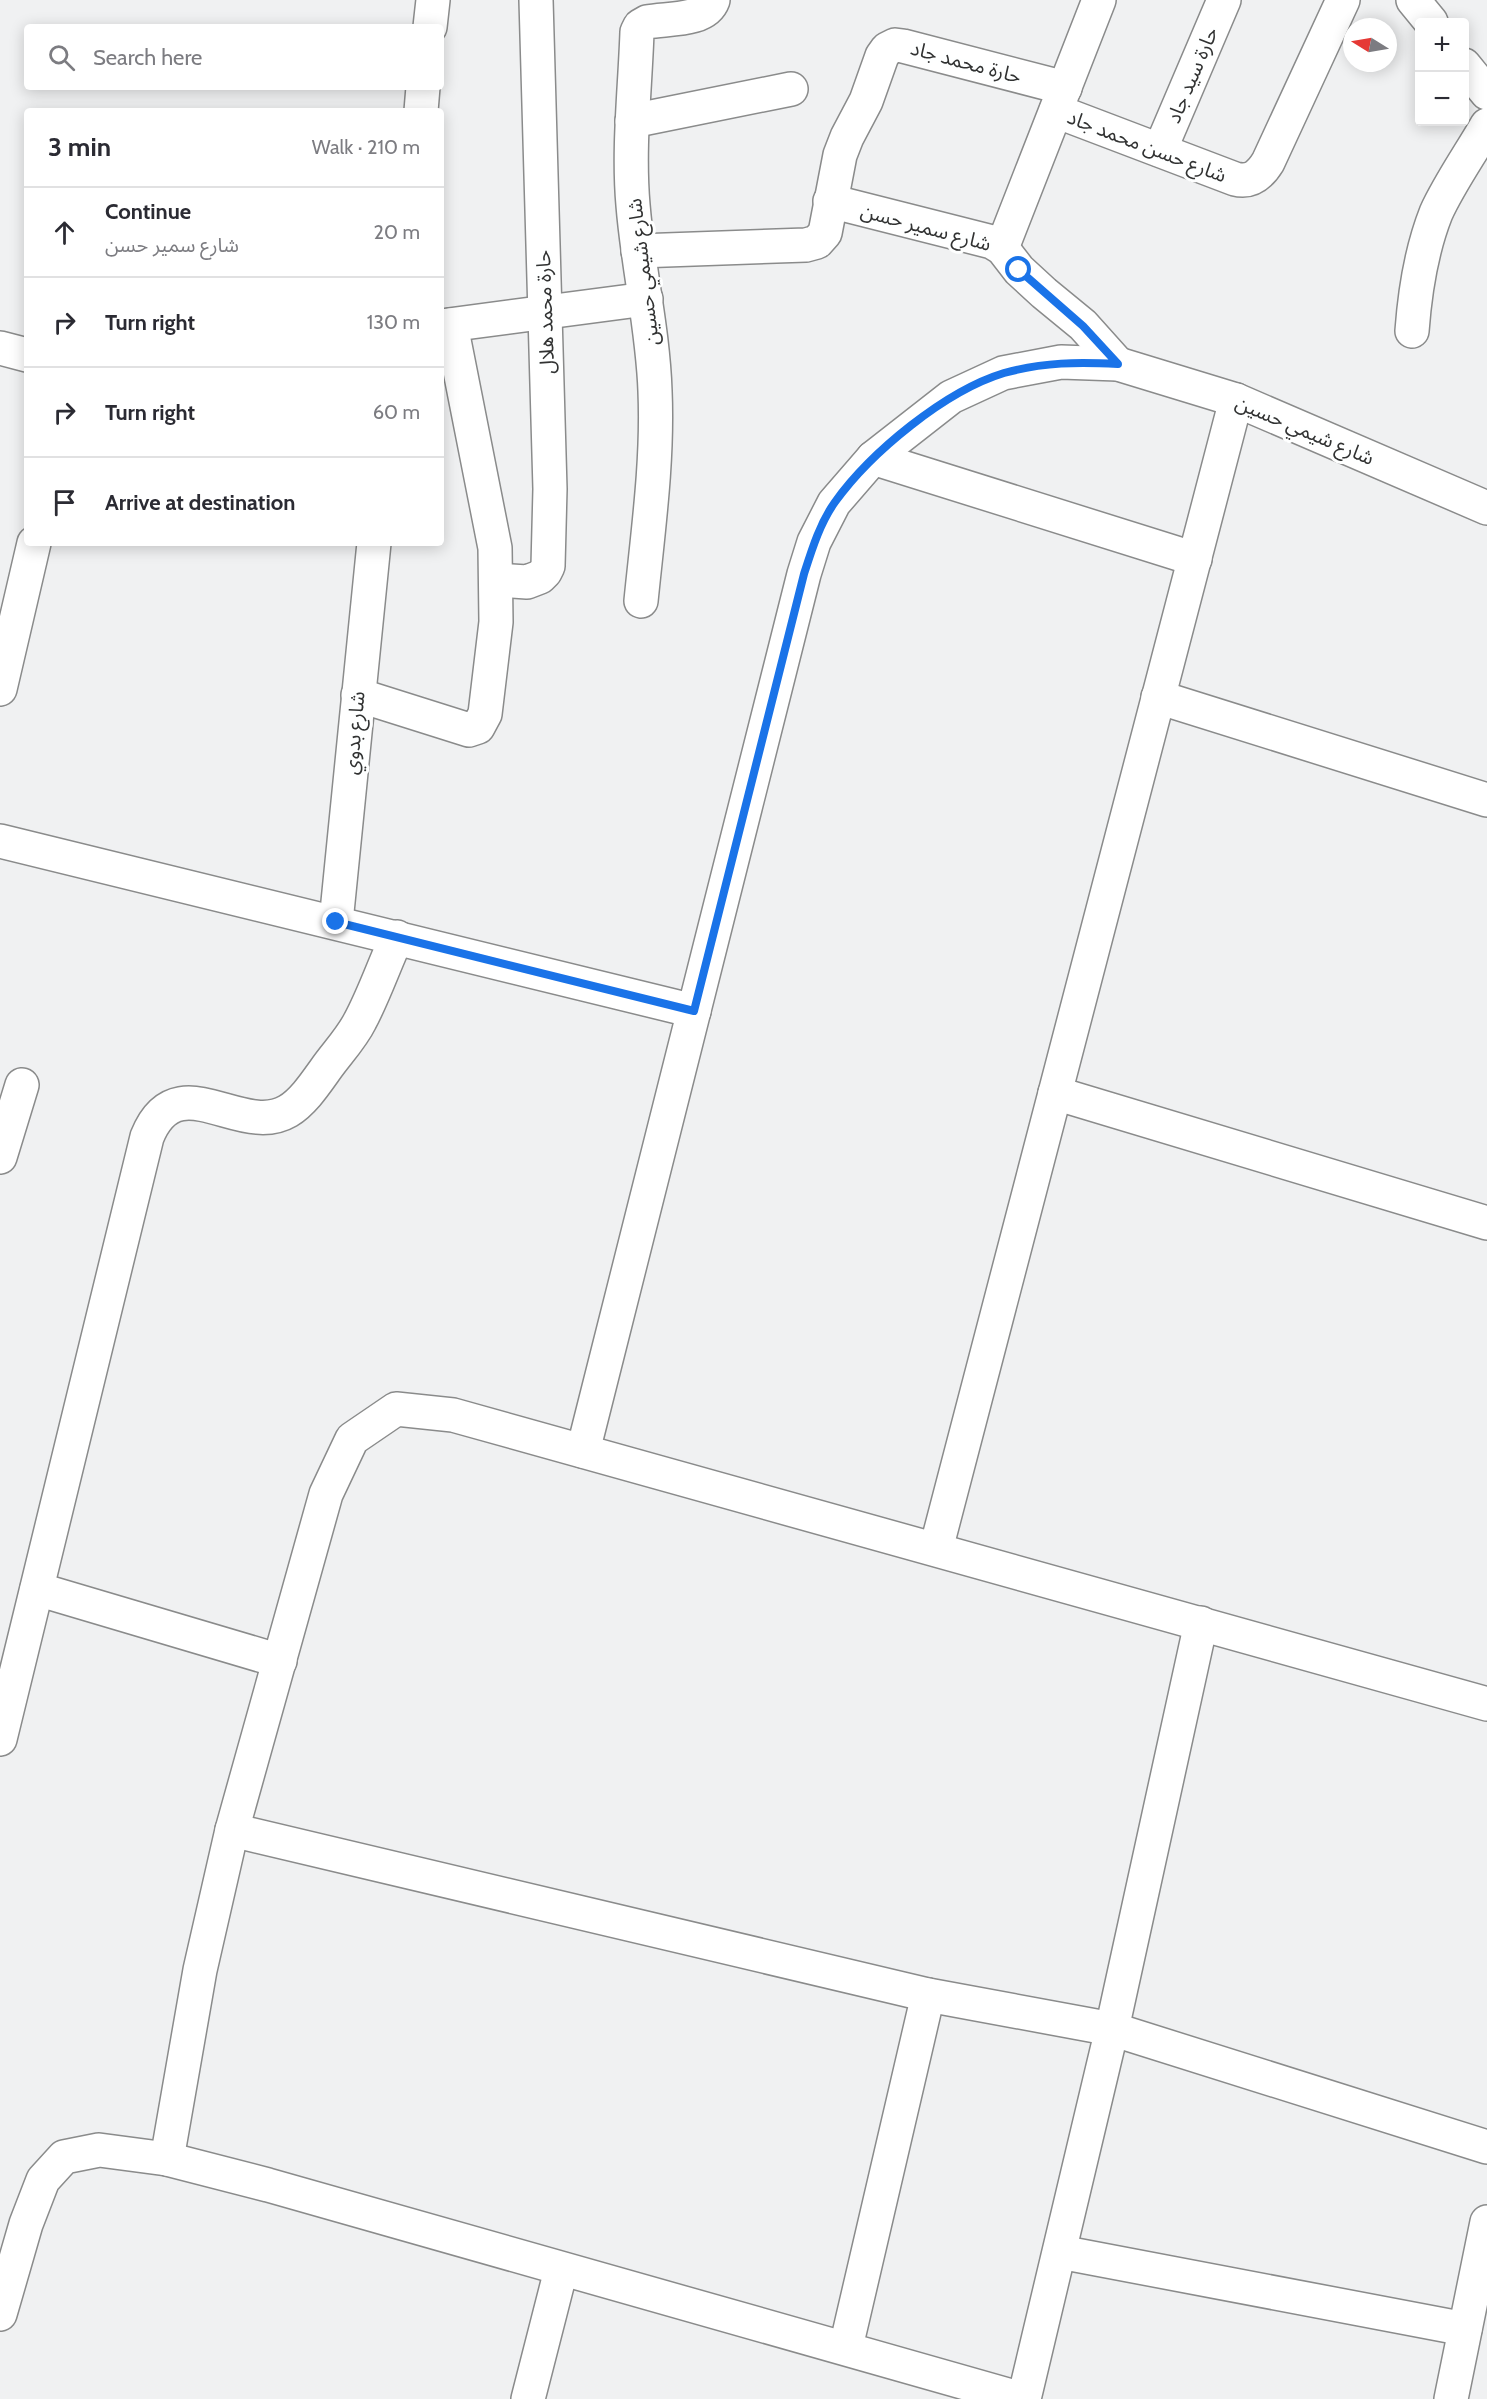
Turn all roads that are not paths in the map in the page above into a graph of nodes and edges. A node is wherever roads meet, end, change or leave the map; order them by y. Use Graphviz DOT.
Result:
graph roads {
  1 [pos="433,0"];
  2 [pos="536,0"];
  3 [pos="712,0"];
  4 [pos="1100,0"];
  5 [pos="1224,0"];
  6 [pos="1343,0"];
  7 [pos="1413,0"];
  8 [pos="1428,18"];
  9 [pos="430,24"];
  10 [pos="1469,71"];
  11 [pos="791,89"];
  12 [pos="423,90"];
  13 [pos="1487,93"];
  14 [pos="1060,100"];
  15 [pos="421,108"];
  16 [pos="632,120"];
  17 [pos="1487,124"];
  18 [pos="1160,150"];
  19 [pos="830,201"];
  20 [pos="1002,248"];
  21 [pos="638,251"];
  22 [pos="645,299"];
  23 [pos="546,312"];
  24 [pos="446,326"];
  25 [pos="1412,331"];
  26 [pos="0,348"];
  27 [pos="24,354"];
  28 [pos="1118,364"];
  29 [pos="1236,400"];
  30 [pos="873,458"];
  31 [pos="1487,508"];
  32 [pos="33,546"];
  33 [pos="374,546"];
  34 [pos="1195,560"];
  35 [pos="497,580"];
  36 [pos="641,601"];
  37 [pos="0,689"];
  38 [pos="358,695"];
  39 [pos="1158,698"];
  40 [pos="1487,800"];
  41 [pos="0,841"];
  42 [pos="336,922"];
  43 [pos="397,937"];
  44 [pos="694,1011"];
  45 [pos="22,1084"];
  46 [pos="1055,1093"];
  47 [pos="0,1157"];
  48 [pos="1487,1222"];
  49 [pos="583,1451"];
  50 [pos="936,1549"];
  51 [pos="37,1589"];
  52 [pos="1201,1623"];
  53 [pos="280,1661"];
  54 [pos="1487,1704"];
  55 [pos="0,1739"];
  56 [pos="232,1830"];
  57 [pos="928,1995"];
  58 [pos="1112,2029"];
  59 [pos="1487,2147"];
  60 [pos="167,2159"];
  61 [pos="1487,2222"];
  62 [pos="1060,2252"];
  63 [pos="561,2270"];
  64 [pos="0,2314"];
  65 [pos="1465,2329"];
  66 [pos="846,2348"];
  67 [pos="528,2399"];
  68 [pos="1023,2399"];
  69 [pos="1451,2399"];
  1 -- 9 [label="street"];
  2 -- 23 [label="street, حارة محمد هلال"];
  3 -- 16 [label="street, شارع شيمي حسين"];
  4 -- 14 [label="street"];
  5 -- 18 [label="street, حارة سيد جاد"];
  6 -- 18 [label="street, شارع حسن محمد جاد"];
  7 -- 8 [label="street"];
  10 -- 13 [label="street"];
  11 -- 16 [label="street"];
  12 -- 15 [label="street"];
  14 -- 18 [label="street, شارع حسن محمد جاد"];
  14 -- 19 [label="street, حارة محمد جاد"];
  14 -- 20 [label="street"];
  16 -- 21 [label="street, شارع شيمي حسين"];
  17 -- 25 [label="street"];
  19 -- 20 [label="street, شارع سمير حسن"];
  19 -- 21 [label="street, حارة محمد جاد"];
  20 -- 28 [label="street, شارع سمير حسن"];
  21 -- 22 [label="street, شارع شيمي حسين"];
  22 -- 23 [label="street"];
  22 -- 36 [label="street, شارع شيمي حسين"];
  23 -- 24 [label="street"];
  23 -- 35 [label="street, حارة محمد هلال"];
  24 -- 35 [label="street"];
  26 -- 27 [label="street"];
  28 -- 29 [label="street, شارع شيمي حسين"];
  28 -- 30 [label="street, شارع شيمي حسين"];
  29 -- 31 [label="street, شارع شيمي حسين"];
  29 -- 34 [label="street"];
  30 -- 34 [label="street"];
  30 -- 44 [label="street, شارع شيمي حسين"];
  32 -- 37 [label="street"];
  33 -- 38 [label="street, شارع بدوي"];
  34 -- 39 [label="street"];
  35 -- 38 [label="street"];
  38 -- 42 [label="street, شارع بدوي"];
  39 -- 40 [label="street"];
  39 -- 46 [label="street"];
  41 -- 42 [label="street"];
  42 -- 43 [label="street"];
  43 -- 44 [label="street"];
  43 -- 51 [label="street"];
  44 -- 49 [label="street, شارع شيمي حسين"];
  45 -- 47 [label="street"];
  46 -- 48 [label="street"];
  46 -- 50 [label="street"];
  49 -- 50 [label="street"];
  49 -- 53 [label="street"];
  50 -- 52 [label="street"];
  51 -- 53 [label="street"];
  51 -- 55 [label="street"];
  52 -- 54 [label="street"];
  52 -- 58 [label="street"];
  53 -- 56 [label="street"];
  56 -- 57 [label="street"];
  56 -- 60 [label="street"];
  57 -- 58 [label="street"];
  57 -- 66 [label="street"];
  58 -- 59 [label="street"];
  58 -- 62 [label="street"];
  60 -- 63 [label="street"];
  60 -- 64 [label="street"];
  61 -- 65 [label="street"];
  62 -- 65 [label="street"];
  62 -- 68 [label="street"];
  63 -- 66 [label="street"];
  63 -- 67 [label="street"];
  65 -- 69 [label="street"];
  66 -- 68 [label="street"];
}
